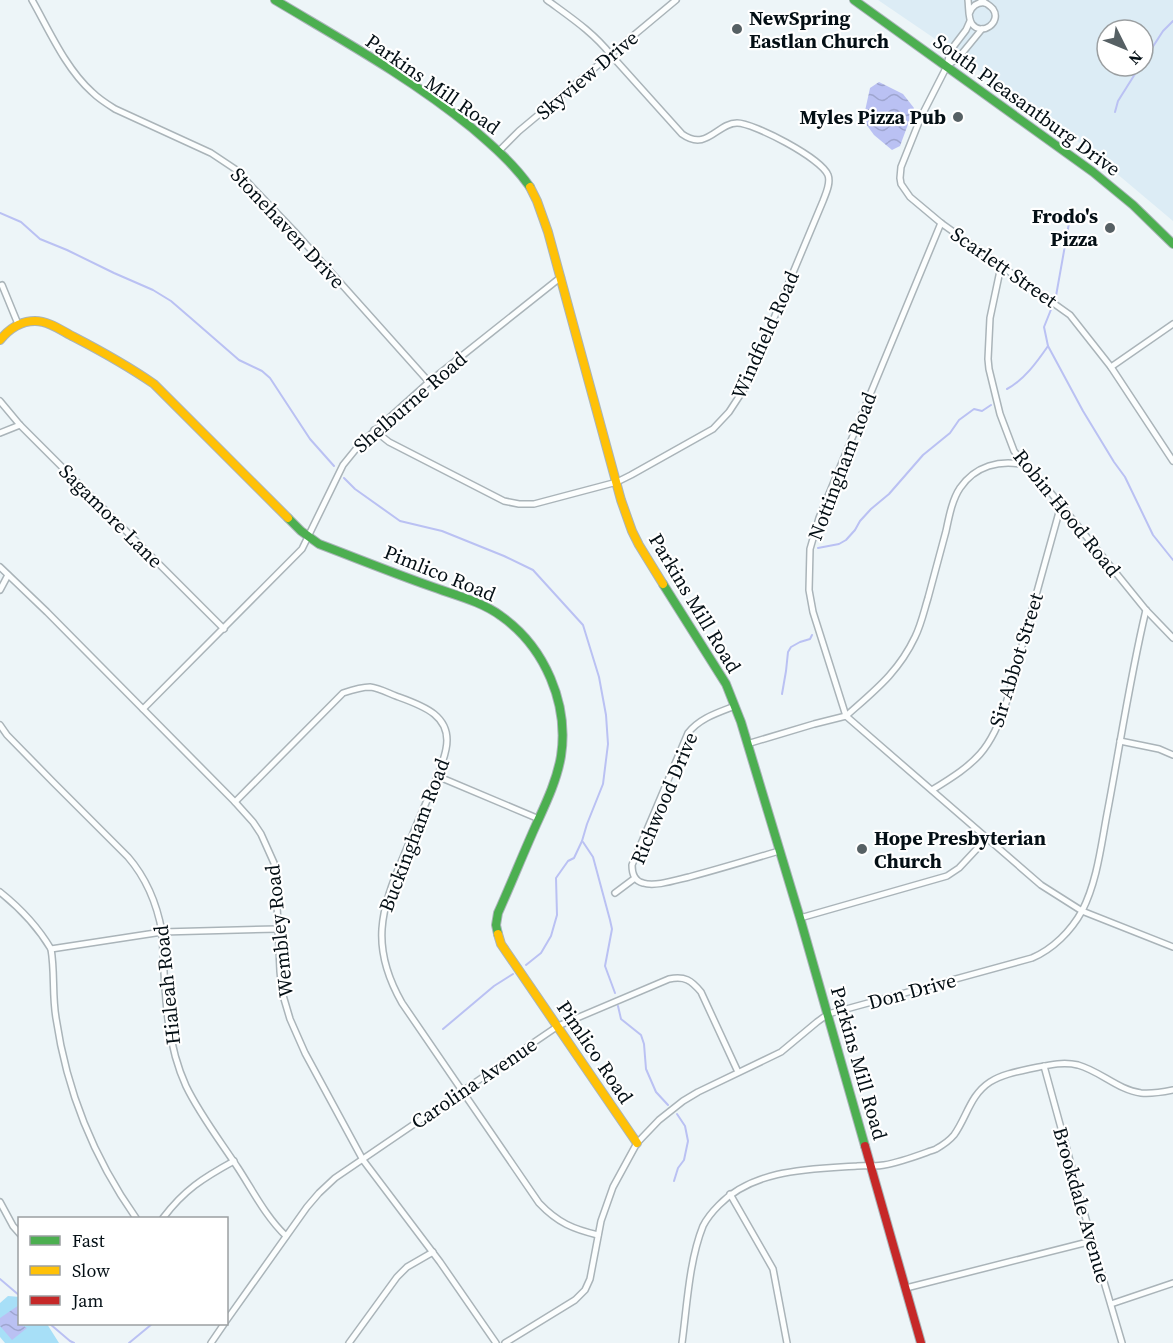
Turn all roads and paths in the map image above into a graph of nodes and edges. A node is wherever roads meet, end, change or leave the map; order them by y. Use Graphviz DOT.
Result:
graph roads {
  1 [pos="32,0"];
  2 [pos="274,0"];
  3 [pos="547,0"];
  4 [pos="675,0"];
  5 [pos="854,0"];
  6 [pos="968,0"];
  7 [pos="984,2"];
  8 [pos="970,12"];
  9 [pos="970,21"];
  10 [pos="982,29"];
  11 [pos="610,55"];
  12 [pos="947,66"];
  13 [pos="499,151"];
  14 [pos="941,223"];
  15 [pos="1173,244"];
  16 [pos="1001,266"];
  17 [pos="561,277"];
  18 [pos="2,285"];
  19 [pos="18,324"];
  20 [pos="1173,324"];
  21 [pos="0,340"];
  22 [pos="1111,367"];
  23 [pos="429,382"];
  24 [pos="0,401"];
  25 [pos="21,425"];
  26 [pos="374,430"];
  27 [pos="0,433"];
  28 [pos="1173,461"];
  29 [pos="1025,465"];
  30 [pos="617,482"];
  31 [pos="1061,505"];
  32 [pos="308,536"];
  33 [pos="0,567"];
  34 [pos="8,575"];
  35 [pos="0,590"];
  36 [pos="1146,610"];
  37 [pos="224,629"];
  38 [pos="1173,638"];
  39 [pos="735,706"];
  40 [pos="143,709"];
  41 [pos="846,716"];
  42 [pos="0,725"];
  43 [pos="1120,741"];
  44 [pos="747,744"];
  45 [pos="1173,755"];
  46 [pos="437,776"];
  47 [pos="932,790"];
  48 [pos="235,802"];
  49 [pos="539,819"];
  50 [pos="987,838"];
  51 [pos="780,851"];
  52 [pos="634,878"];
  53 [pos="0,892"];
  54 [pos="615,893"];
  55 [pos="1082,911"];
  56 [pos="800,918"];
  57 [pos="278,929"];
  58 [pos="162,932"];
  59 [pos="1173,947"];
  60 [pos="51,949"];
  61 [pos="828,1014"];
  62 [pos="558,1026"];
  63 [pos="1044,1066"];
  64 [pos="738,1072"];
  65 [pos="1173,1090"];
  66 [pos="463,1092"];
  67 [pos="637,1143"];
  68 [pos="363,1160"];
  69 [pos="234,1161"];
  70 [pos="871,1166"];
  71 [pos="730,1194"];
  72 [pos="0,1202"];
  73 [pos="135,1217"];
  74 [pos="164,1217"];
  75 [pos="18,1232"];
  76 [pos="598,1235"];
  77 [pos="286,1236"];
  78 [pos="1092,1241"];
  79 [pos="433,1252"];
  80 [pos="1173,1283"];
  81 [pos="906,1288"];
  82 [pos="1110,1304"];
  83 [pos="228,1318"];
  84 [pos="223,1325"];
  85 [pos="211,1343"];
  86 [pos="349,1343"];
  87 [pos="496,1343"];
  88 [pos="505,1343"];
  89 [pos="682,1343"];
  90 [pos="787,1343"];
  91 [pos="921,1343"];
  92 [pos="1122,1343"];
  1 -- 23 [label="street, Stonehaven Drive"];
  2 -- 13 [label="street, Parkins Mill Road"];
  3 -- 11 [label="street"];
  4 -- 11 [label="street, Skyview Drive"];
  5 -- 12 [label="street, South Pleasantburg Drive"];
  6 -- 8 [label="street"];
  7 -- 8 [label="street"];
  7 -- 10 [label="street"];
  8 -- 9 [label="street"];
  9 -- 10 [label="street"];
  9 -- 12 [label="street"];
  10 -- 12 [label="street"];
  11 -- 13 [label="street, Skyview Drive"];
  11 -- 30 [label="street, Windfield Road"];
  12 -- 14 [label="street, Scarlett Street"];
  12 -- 15 [label="street, South Pleasantburg Drive"];
  13 -- 17 [label="street, Parkins Mill Road"];
  14 -- 16 [label="street, Scarlett Street"];
  14 -- 41 [label="street, Nottingham Road"];
  16 -- 22 [label="street, Scarlett Street"];
  16 -- 29 [label="street, Robin Hood Road"];
  17 -- 23 [label="street, Shelburne Road"];
  17 -- 30 [label="street, Parkins Mill Road"];
  18 -- 19 [label="street"];
  19 -- 21 [label="street"];
  19 -- 32 [label="street, Pimlico Road"];
  20 -- 22 [label="street"];
  22 -- 28 [label="street, Scarlett Street"];
  23 -- 26 [label="street, Shelburne Road"];
  24 -- 25 [label="street, Sagamore Lane"];
  25 -- 27 [label="street"];
  25 -- 37 [label="street, Sagamore Lane"];
  26 -- 30 [label="street, Windfield Road"];
  26 -- 32 [label="street, Shelburne Road"];
  29 -- 31 [label="street, Robin Hood Road"];
  29 -- 41 [label="street"];
  30 -- 39 [label="street, Parkins Mill Road"];
  31 -- 36 [label="street, Robin Hood Road"];
  31 -- 47 [label="street, Sir Abbot Street"];
  32 -- 37 [label="street, Shelburne Road"];
  32 -- 49 [label="street, Pimlico Road"];
  33 -- 34 [label="street, Wembley Road"];
  34 -- 35 [label="street"];
  34 -- 40 [label="street, Wembley Road"];
  36 -- 38 [label="street, Robin Hood Road"];
  36 -- 43 [label="street, Don Drive"];
  37 -- 40 [label="street, Shelburne Road"];
  39 -- 44 [label="street, Parkins Mill Road"];
  39 -- 52 [label="street, Richwood Drive"];
  40 -- 48 [label="street, Wembley Road"];
  41 -- 44 [label="street"];
  41 -- 47 [label="street"];
  42 -- 58 [label="street, Hialeah Road"];
  43 -- 45 [label="street"];
  43 -- 55 [label="street, Don Drive"];
  44 -- 51 [label="street, Parkins Mill Road"];
  46 -- 48 [label="street, Buckingham Road"];
  46 -- 49 [label="street"];
  46 -- 66 [label="street, Buckingham Road"];
  47 -- 50 [label="street"];
  48 -- 57 [label="street, Wembley Road"];
  49 -- 62 [label="street, Pimlico Road"];
  50 -- 55 [label="street"];
  50 -- 56 [label="street"];
  51 -- 52 [label="street, Richwood Drive"];
  51 -- 56 [label="street, Parkins Mill Road"];
  52 -- 54 [label="street, Richwood Drive"];
  53 -- 60 [label="street"];
  55 -- 59 [label="street"];
  55 -- 61 [label="street, Don Drive"];
  56 -- 61 [label="street, Parkins Mill Road"];
  57 -- 58 [label="street"];
  57 -- 68 [label="street, Wembley Road"];
  58 -- 60 [label="street"];
  58 -- 69 [label="street, Hialeah Road"];
  60 -- 73 [label="street"];
  61 -- 64 [label="street, Don Drive"];
  61 -- 70 [label="street, Parkins Mill Road"];
  62 -- 64 [label="street, Carolina Avenue"];
  62 -- 66 [label="street, Carolina Avenue"];
  62 -- 67 [label="street, Pimlico Road"];
  63 -- 65 [label="street"];
  63 -- 70 [label="street"];
  63 -- 78 [label="street, Brookdale Avenue"];
  64 -- 67 [label="street, Don Drive"];
  66 -- 68 [label="street, Carolina Avenue"];
  66 -- 76 [label="street, Buckingham Road"];
  67 -- 76 [label="street, Don Drive"];
  68 -- 77 [label="street, Carolina Avenue"];
  68 -- 79 [label="street, Wembley Road"];
  69 -- 74 [label="street"];
  69 -- 77 [label="street, Hialeah Road"];
  70 -- 71 [label="street"];
  70 -- 81 [label="street, Parkins Mill Road"];
  71 -- 89 [label="street"];
  71 -- 90 [label="street"];
  72 -- 75 [label="street"];
  76 -- 88 [label="street, Don Drive"];
  77 -- 83 [label="street, Carolina Avenue"];
  78 -- 81 [label="street"];
  78 -- 82 [label="street, Brookdale Avenue"];
  79 -- 86 [label="street"];
  79 -- 87 [label="street, Wembley Road"];
  80 -- 82 [label="street"];
  81 -- 91 [label="street, Parkins Mill Road"];
  82 -- 92 [label="street, Brookdale Avenue"];
  84 -- 85 [label="street, Carolina Avenue"];
}
